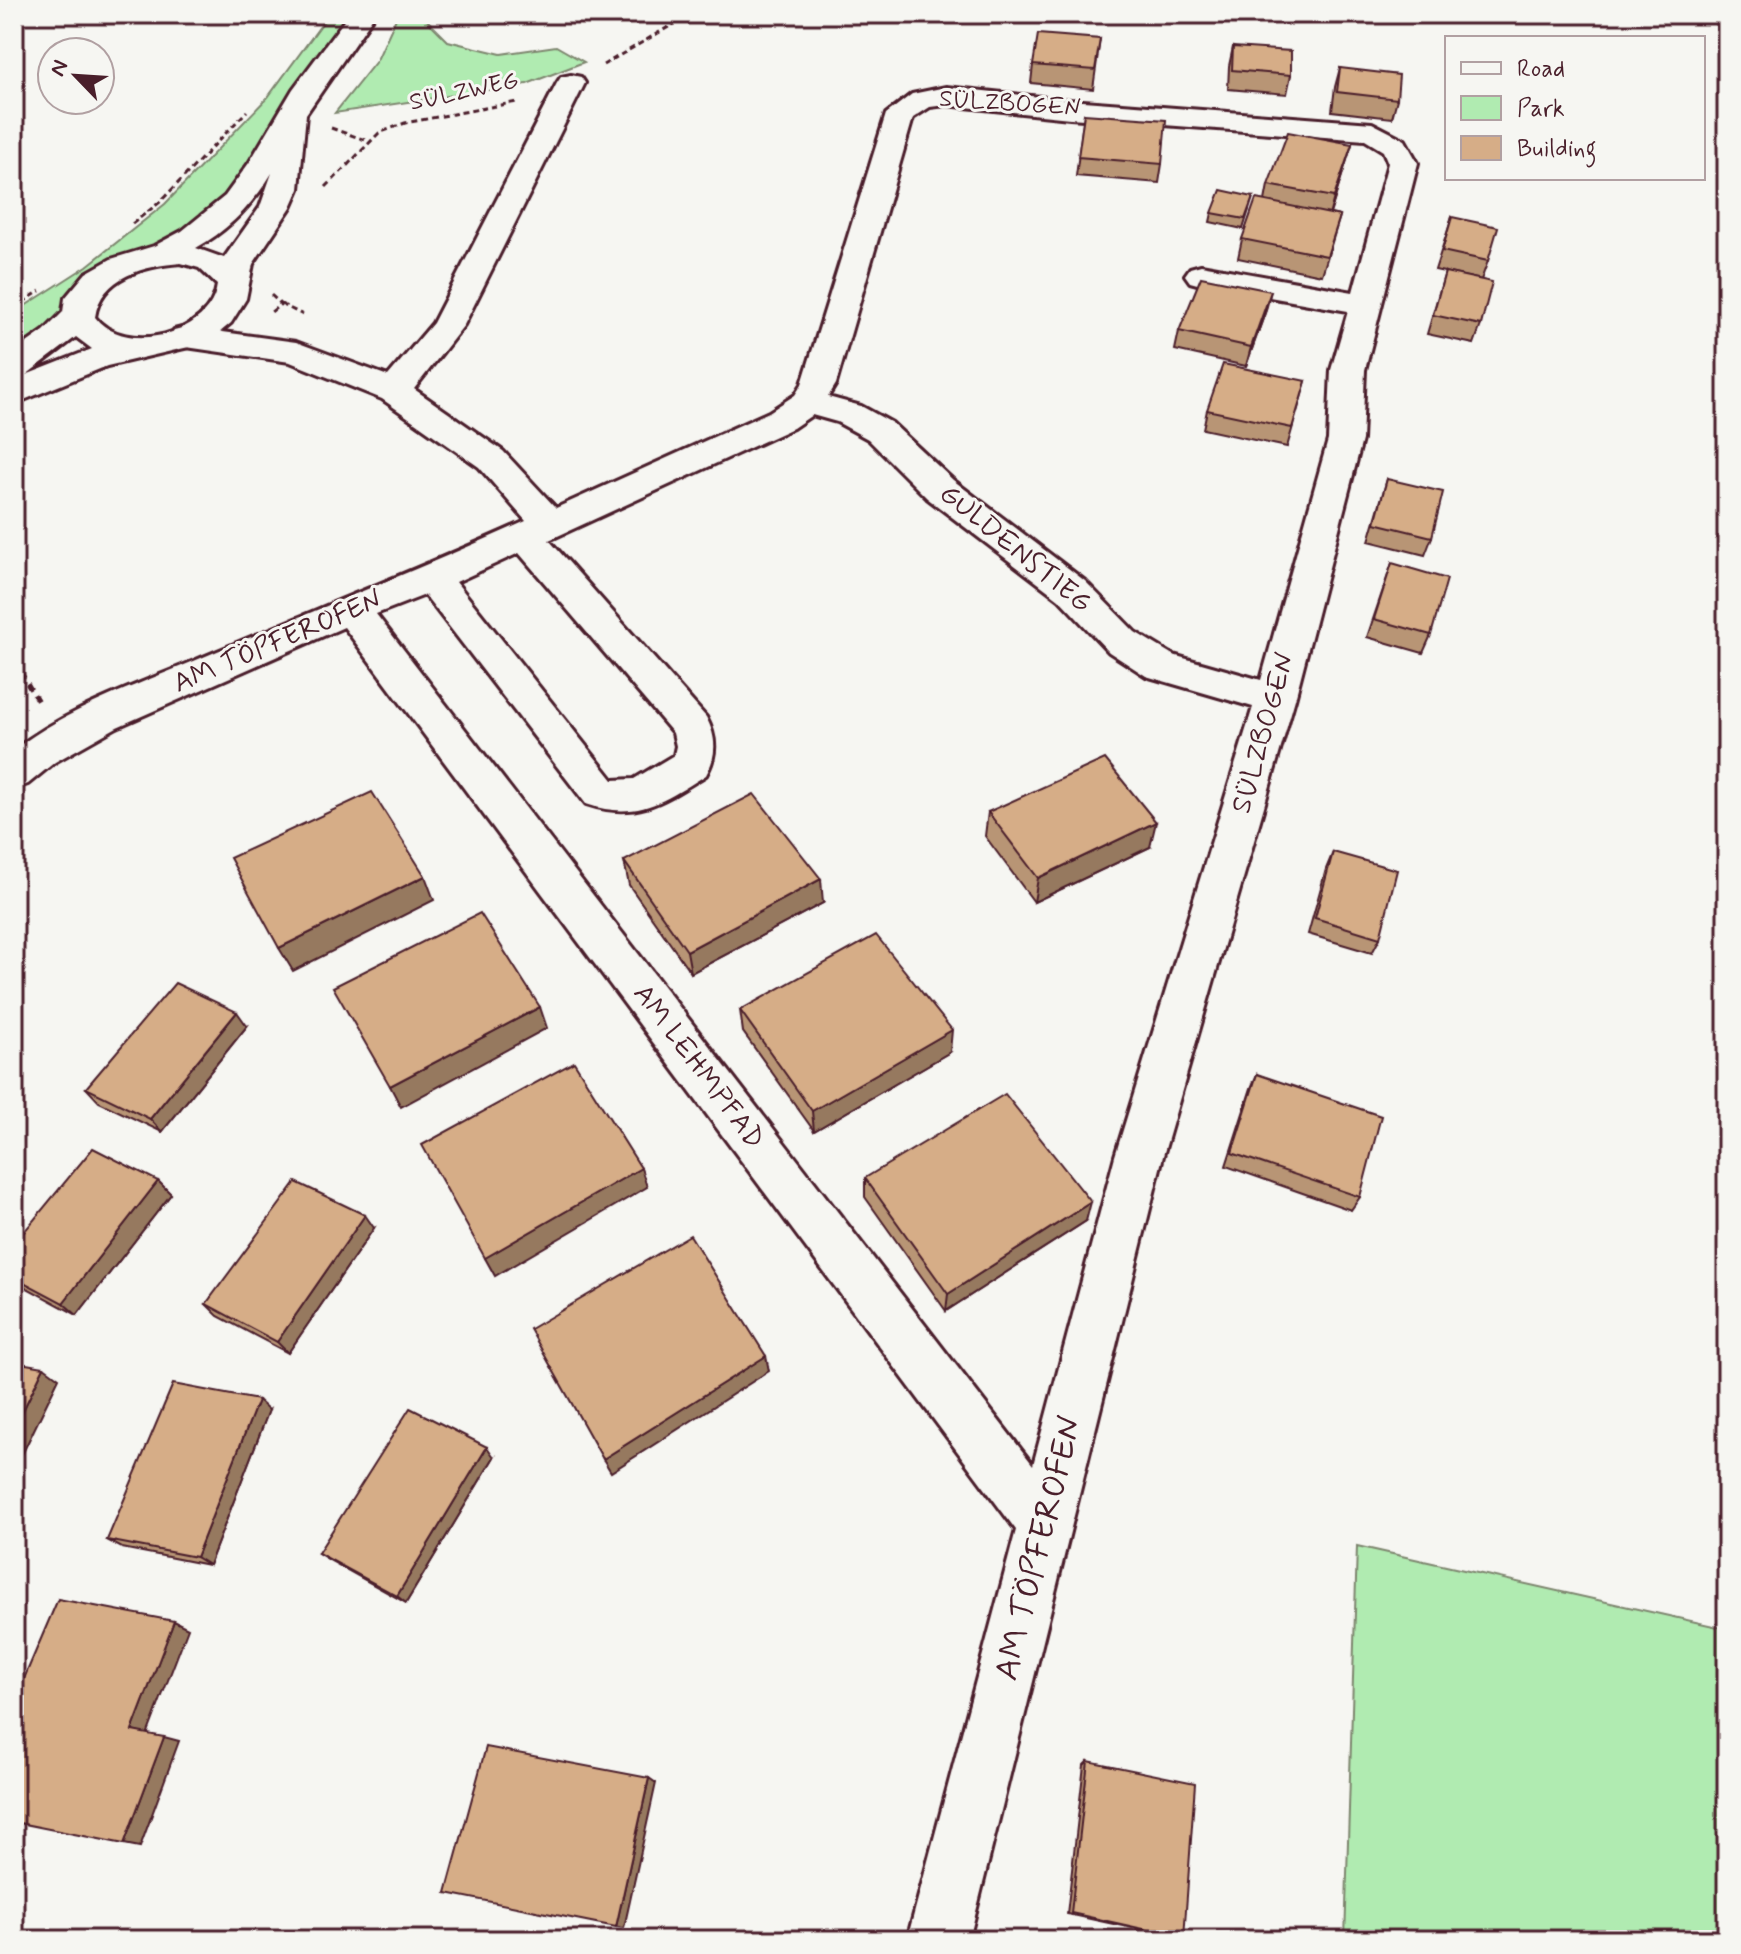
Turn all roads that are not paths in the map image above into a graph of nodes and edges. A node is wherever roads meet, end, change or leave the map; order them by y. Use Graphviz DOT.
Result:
graph roads {
  1 [pos="362,14"];
  2 [pos="571,83"];
  3 [pos="292,114"];
  4 [pos="163,254"];
  5 [pos="1201,275"];
  6 [pos="230,292"];
  7 [pos="1365,304"];
  8 [pos="77,317"];
  9 [pos="186,337"];
  10 [pos="137,347"];
  11 [pos="296,352"];
  12 [pos="14,368"];
  13 [pos="394,391"];
  14 [pos="14,393"];
  15 [pos="807,403"];
  16 [pos="538,530"];
  17 [pos="432,578"];
  18 [pos="351,609"];
  19 [pos="1275,699"];
  20 [pos="14,773"];
  21 [pos="1139,1156"];
  22 [pos="1045,1524"];
  23 [pos="938,1940"];
  1 -- 3 [label="street"];
  2 -- 13 [label="street"];
  3 -- 4 [label="street"];
  3 -- 6 [label="street"];
  4 -- 6 [label="street"];
  4 -- 8 [label="street"];
  5 -- 7 [label="street"];
  6 -- 9 [label="street"];
  6 -- 11 [label="street"];
  7 -- 15 [label="street, SÜLZBOGEN"];
  7 -- 19 [label="street, SÜLZBOGEN"];
  8 -- 10 [label="street"];
  8 -- 12 [label="street"];
  9 -- 10 [label="street"];
  9 -- 11 [label="street"];
  10 -- 14 [label="street"];
  11 -- 13 [label="street"];
  13 -- 16 [label="street"];
  15 -- 16 [label="street, AM TÖPFEROFEN"];
  15 -- 19 [label="street, GULDENSTIEG"];
  16 -- 17 [label="street, AM TÖPFEROFEN"];
  16 -- 17 [label="street"];
  17 -- 18 [label="street, AM TÖPFEROFEN"];
  18 -- 20 [label="street, AM TÖPFEROFEN"];
  18 -- 22 [label="street, AM LEHMPFAD"];
  19 -- 21 [label="street, SÜLZBOGEN"];
  21 -- 22 [label="street, AM TÖPFEROFEN"];
  22 -- 23 [label="street, AM TÖPFEROFEN"];
}
